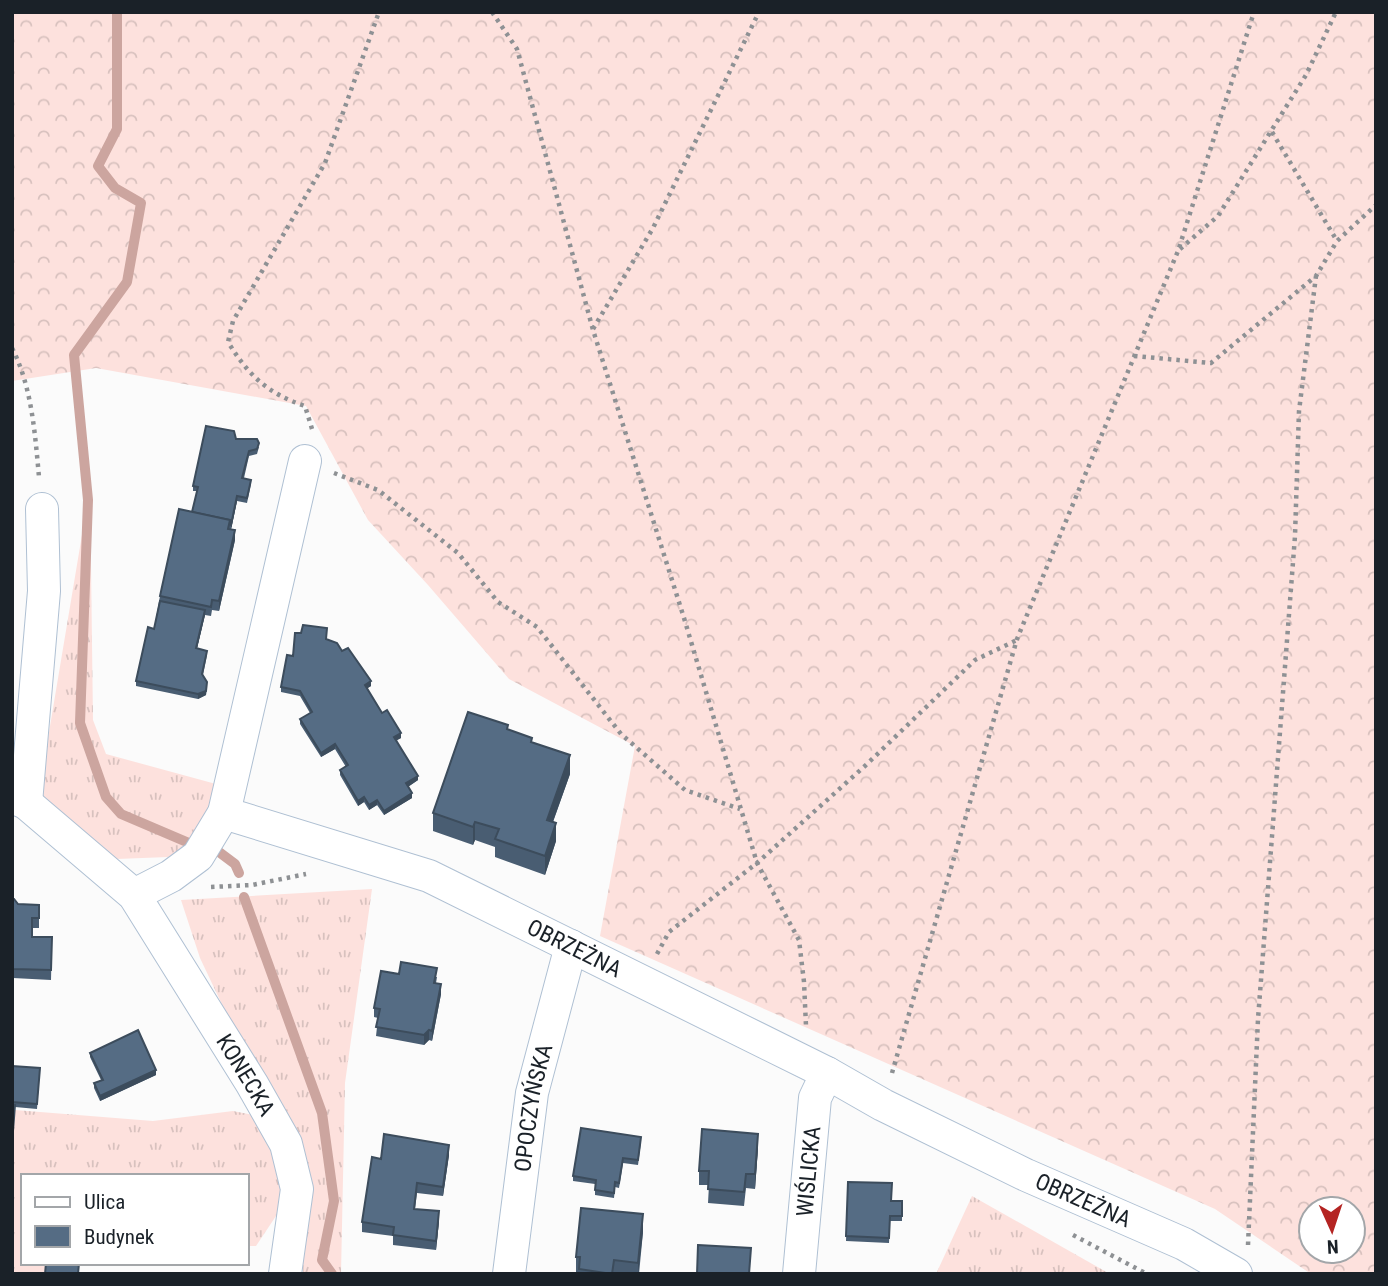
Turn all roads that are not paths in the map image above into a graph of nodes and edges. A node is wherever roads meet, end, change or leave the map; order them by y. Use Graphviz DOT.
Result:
graph roads {
  1 [pos="305,461"];
  2 [pos="42,509"];
  3 [pos="19,800"];
  4 [pos="224,813"];
  5 [pos="134,895"];
  6 [pos="570,946"];
  7 [pos="818,1068"];
  8 [pos="1242,1260"];
  9 [pos="285,1274"];
  10 [pos="509,1274"];
  11 [pos="799,1274"];
  1 -- 4 [label="street"];
  2 -- 3 [label="street"];
  3 -- 5 [label="street, KONECKA"];
  4 -- 5 [label="street"];
  4 -- 6 [label="street, OBRZEŻNA"];
  5 -- 9 [label="street, KONECKA"];
  6 -- 7 [label="street, OBRZEŻNA"];
  6 -- 10 [label="street, OPOCZYŃSKA"];
  7 -- 8 [label="street, OBRZEŻNA"];
  7 -- 11 [label="street, WIŚLICKA"];
}
